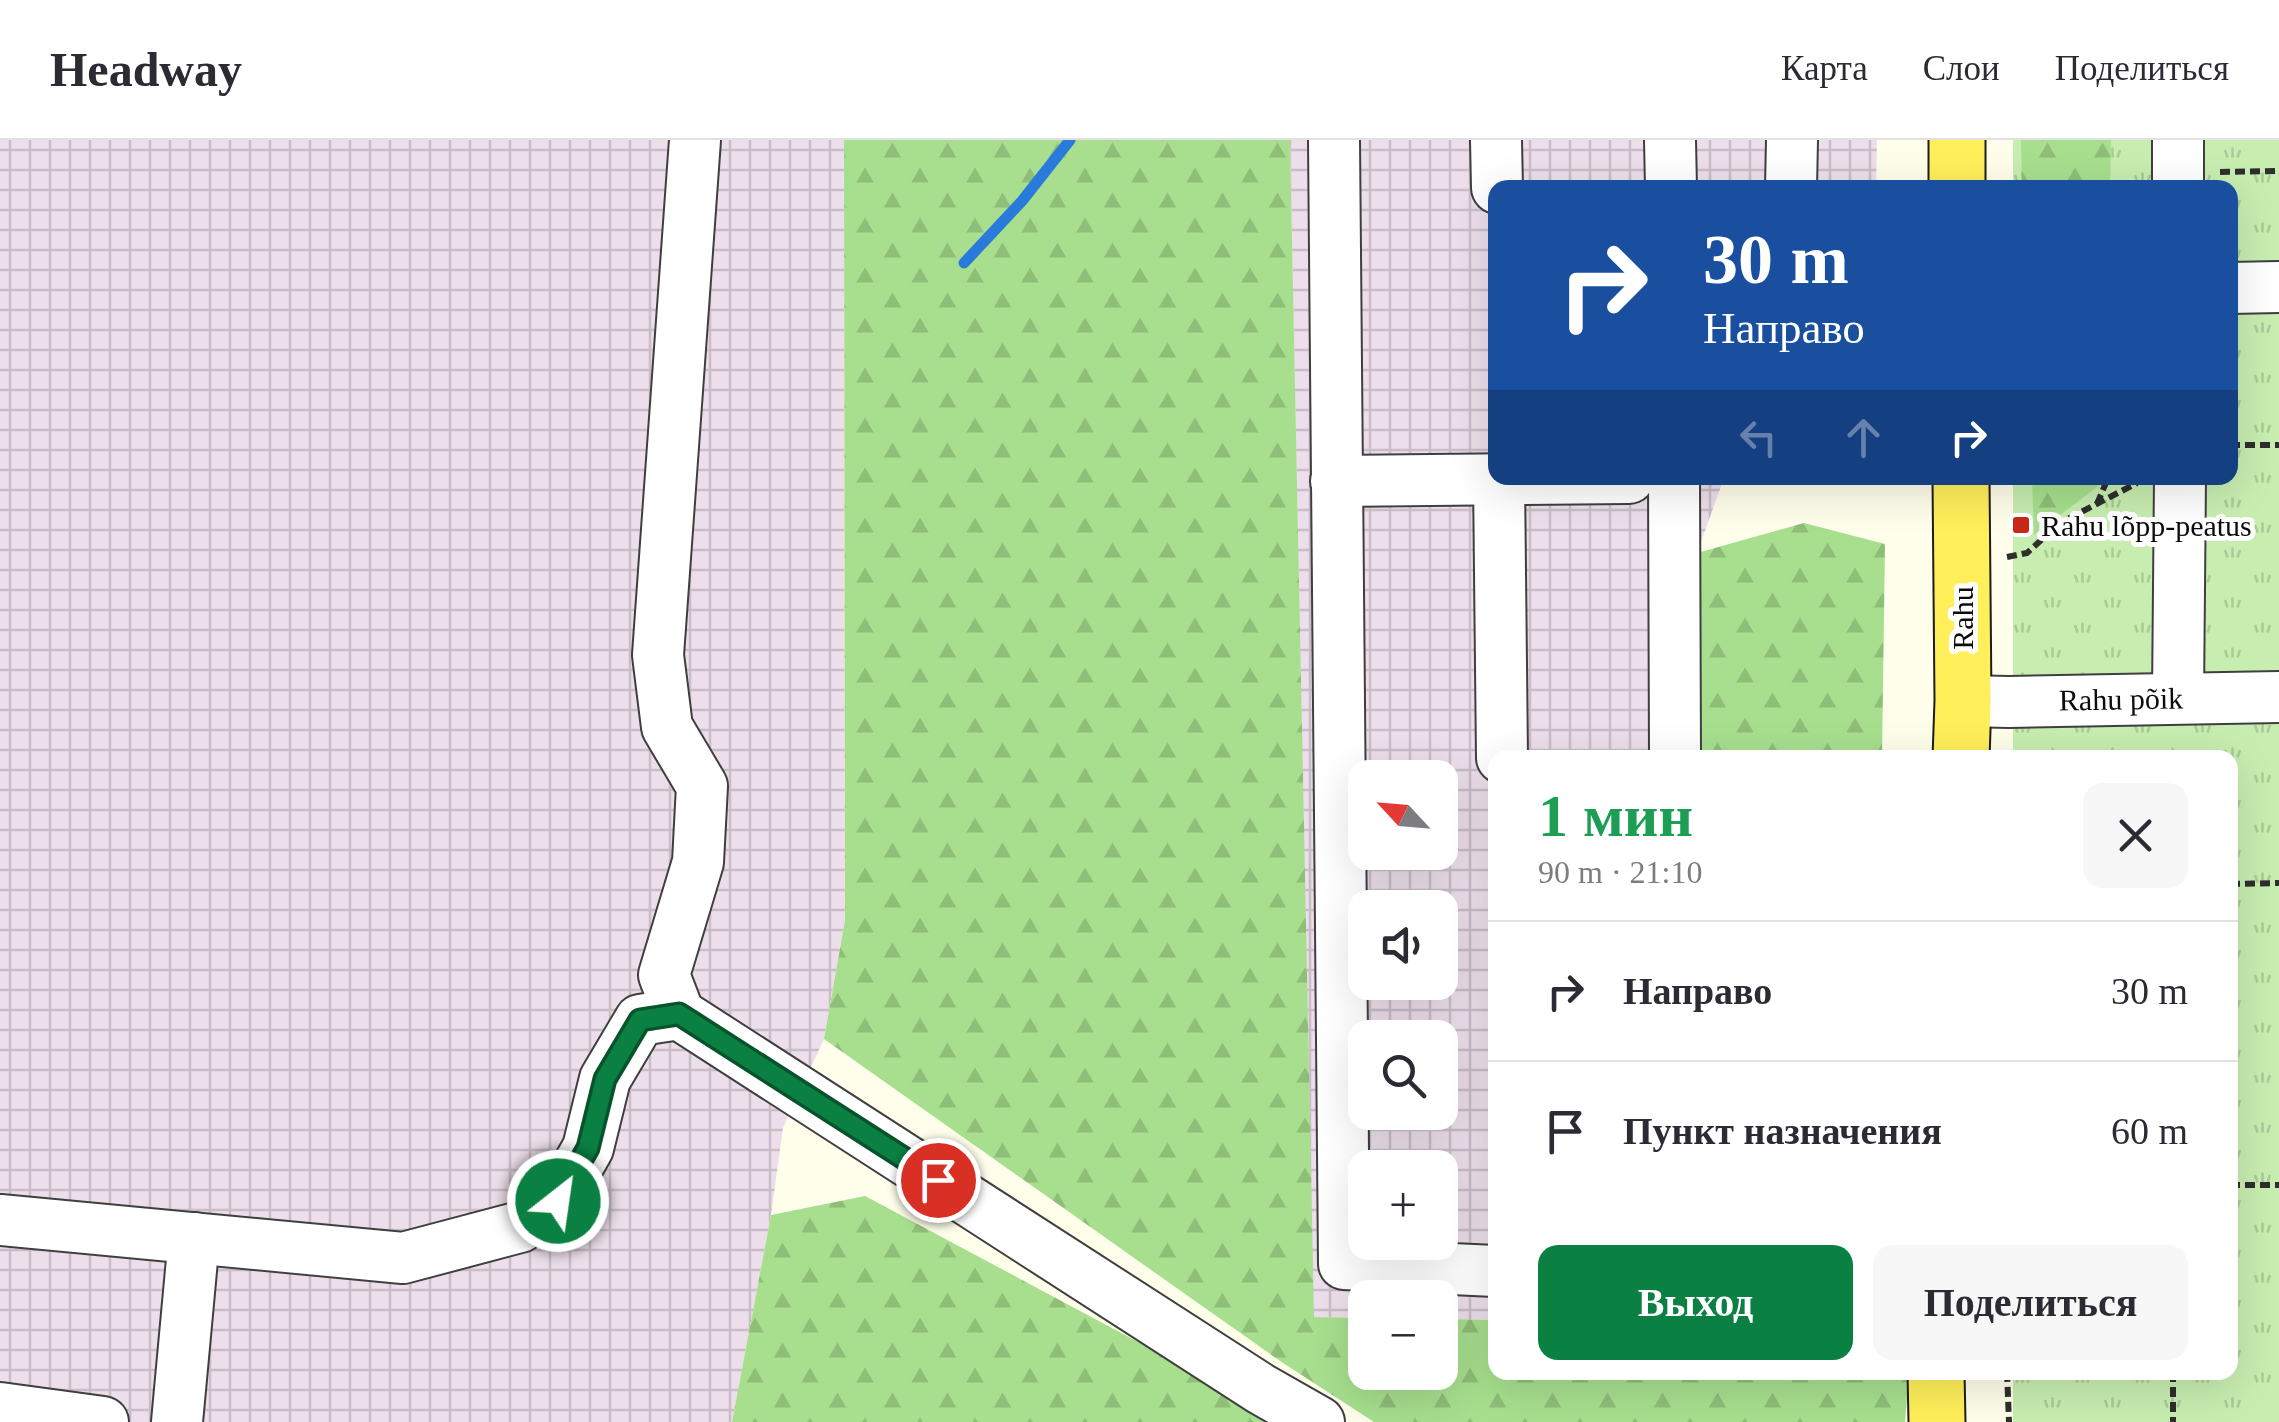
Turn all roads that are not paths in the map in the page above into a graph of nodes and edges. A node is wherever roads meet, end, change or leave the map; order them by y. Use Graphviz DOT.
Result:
graph roads {
  1 [pos="695,140"];
  2 [pos="1334,140"];
  3 [pos="1496,140"];
  4 [pos="1670,140"];
  5 [pos="1792,140"];
  6 [pos="1957,140"];
  7 [pos="1497,180"];
  8 [pos="1671,180"];
  9 [pos="1792,180"];
  10 [pos="1957,180"];
  11 [pos="2279,287"];
  12 [pos="2238,288"];
  13 [pos="1488,478"];
  14 [pos="1336,481"];
  15 [pos="1499,485"];
  16 [pos="1674,485"];
  17 [pos="1960,485"];
  18 [pos="2180,485"];
  19 [pos="2279,696"];
  20 [pos="2178,698"];
  21 [pos="1963,701"];
  22 [pos="1502,750"];
  23 [pos="1674,750"];
  24 [pos="1961,750"];
  25 [pos="679,1014"];
  26 [pos="0,1220"];
  27 [pos="194,1238"];
  28 [pos="1488,1272"];
  29 [pos="1936,1380"];
  30 [pos="0,1408"];
  31 [pos="103,1422"];
  32 [pos="177,1422"];
  33 [pos="1319,1422"];
  34 [pos="1937,1422"];
  1 -- 25 [label="street"];
  2 -- 14 [label="street"];
  3 -- 7 [label="street"];
  4 -- 8 [label="street"];
  5 -- 9 [label="street"];
  6 -- 10 [label="main road"];
  11 -- 12 [label="street"];
  13 -- 14 [label="street"];
  14 -- 28 [label="street"];
  15 -- 22 [label="street"];
  16 -- 23 [label="street"];
  17 -- 21 [label="main road, Rahu"];
  18 -- 20 [label="street"];
  19 -- 20 [label="street, Rahu põik"];
  20 -- 21 [label="street, Rahu põik"];
  21 -- 24 [label="main road, Rahu"];
  25 -- 27 [label="street"];
  25 -- 33 [label="street"];
  26 -- 27 [label="street"];
  27 -- 32 [label="street"];
  29 -- 34 [label="main road"];
  30 -- 31 [label="street"];
}
